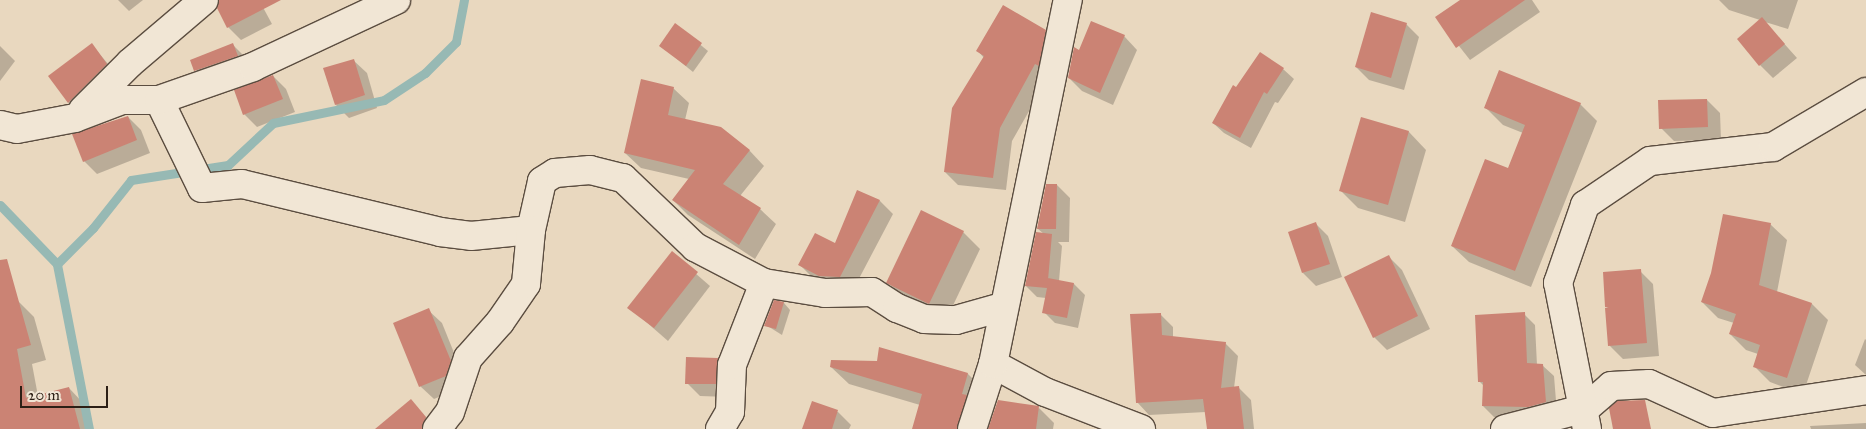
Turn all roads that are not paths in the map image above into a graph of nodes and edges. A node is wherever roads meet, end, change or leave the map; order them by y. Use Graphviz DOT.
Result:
graph roads {
  1 [pos="204,0"];
  2 [pos="396,0"];
  3 [pos="1068,0"];
  4 [pos="1866,92"];
  5 [pos="159,100"];
  6 [pos="75,118"];
  7 [pos="0,125"];
  8 [pos="531,230"];
  9 [pos="764,283"];
  10 [pos="1002,307"];
  11 [pos="993,364"];
  12 [pos="1866,390"];
  13 [pos="1586,418"];
  14 [pos="437,429"];
  15 [pos="720,429"];
  16 [pos="972,429"];
  17 [pos="1141,429"];
  18 [pos="1505,429"];
  1 -- 6 [label="street"];
  2 -- 5 [label="street"];
  3 -- 10 [label="street"];
  4 -- 13 [label="street"];
  5 -- 6 [label="street"];
  5 -- 8 [label="street"];
  6 -- 7 [label="street"];
  8 -- 9 [label="street"];
  8 -- 14 [label="street"];
  9 -- 10 [label="street"];
  9 -- 15 [label="street"];
  10 -- 11 [label="street"];
  11 -- 16 [label="street"];
  11 -- 17 [label="street"];
  12 -- 13 [label="street"];
  13 -- 18 [label="street"];
}
